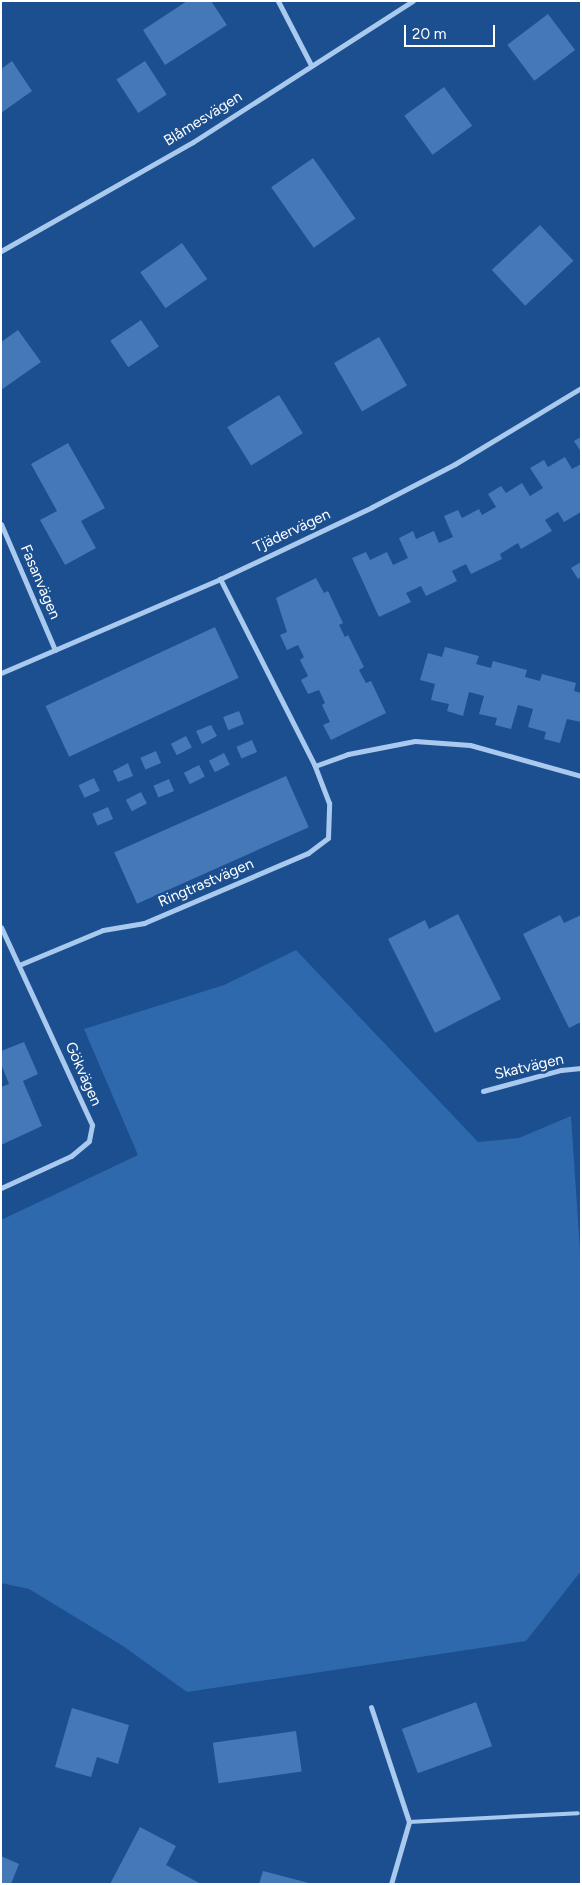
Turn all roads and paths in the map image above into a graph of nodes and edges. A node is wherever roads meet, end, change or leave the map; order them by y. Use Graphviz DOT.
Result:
graph roads {
  1 [pos="278,1"];
  2 [pos="413,1"];
  3 [pos="311,65"];
  4 [pos="1,251"];
  5 [pos="581,388"];
  6 [pos="1,524"];
  7 [pos="220,579"];
  8 [pos="56,650"];
  9 [pos="1,673"];
  10 [pos="315,766"];
  11 [pos="581,776"];
  12 [pos="1,927"];
  13 [pos="19,965"];
  14 [pos="581,1068"];
  15 [pos="483,1091"];
  16 [pos="1,1188"];
  17 [pos="371,1707"];
  18 [pos="578,1813"];
  19 [pos="409,1822"];
  20 [pos="390,1884"];
  1 -- 3 [label="street"];
  2 -- 3 [label="street, Blåmesvägen"];
  3 -- 4 [label="street, Blåmesvägen"];
  5 -- 7 [label="street, Tjädervägen"];
  6 -- 8 [label="street, Fasanvägen"];
  7 -- 8 [label="street, Tjädervägen"];
  7 -- 10 [label="street, Ringtrastvägen"];
  8 -- 9 [label="street, Tjädervägen"];
  10 -- 11 [label="street"];
  10 -- 13 [label="street, Ringtrastvägen"];
  12 -- 13 [label="street, Gökvägen"];
  13 -- 16 [label="street, Gökvägen"];
  14 -- 15 [label="street, Skatvägen"];
  17 -- 19 [label="street"];
  18 -- 19 [label="lane"];
  19 -- 20 [label="street"];
}
